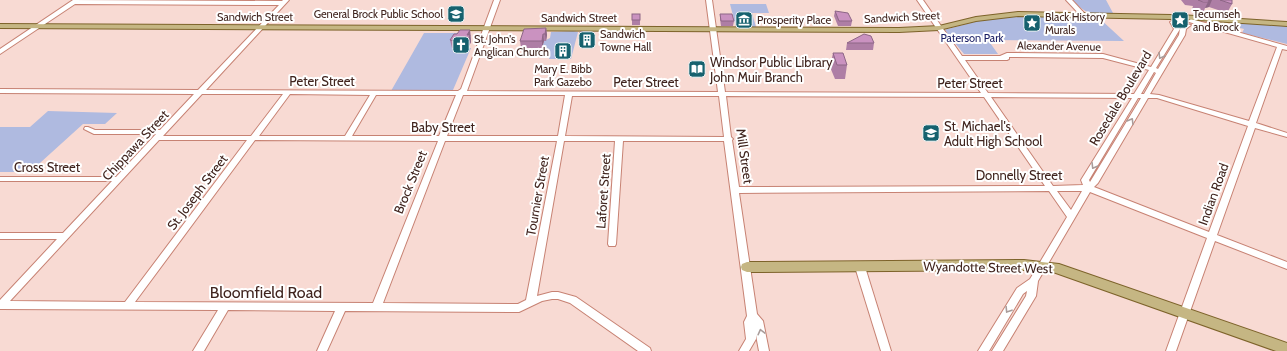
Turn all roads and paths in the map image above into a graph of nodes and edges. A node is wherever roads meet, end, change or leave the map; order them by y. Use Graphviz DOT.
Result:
graph roads {
  1 [pos="498,0"];
  2 [pos="709,0"];
  3 [pos="920,0"];
  4 [pos="1070,0"];
  5 [pos="76,1"];
  6 [pos="285,1"];
  7 [pos="1083,15"];
  8 [pos="1172,19"];
  9 [pos="1188,22"];
  10 [pos="1287,24"];
  11 [pos="0,26"];
  12 [pos="38,27"];
  13 [pos="261,28"];
  14 [pos="939,28"];
  15 [pos="486,29"];
  16 [pos="713,30"];
  17 [pos="1283,47"];
  18 [pos="0,52"];
  19 [pos="960,58"];
  20 [pos="1156,71"];
  21 [pos="0,91"];
  22 [pos="200,92"];
  23 [pos="287,93"];
  24 [pos="374,93"];
  25 [pos="460,93"];
  26 [pos="568,94"];
  27 [pos="722,94"];
  28 [pos="987,95"];
  29 [pos="1137,96"];
  30 [pos="1146,96"];
  31 [pos="1252,124"];
  32 [pos="88,129"];
  33 [pos="161,135"];
  34 [pos="1287,135"];
  35 [pos="253,138"];
  36 [pos="347,138"];
  37 [pos="442,139"];
  38 [pos="619,139"];
  39 [pos="729,139"];
  40 [pos="560,140"];
  41 [pos="0,179"];
  42 [pos="119,179"];
  43 [pos="1050,188"];
  44 [pos="1088,188"];
  45 [pos="736,190"];
  46 [pos="1071,217"];
  47 [pos="0,236"];
  48 [pos="66,236"];
  49 [pos="1212,237"];
  50 [pos="612,244"];
  51 [pos="1042,265"];
  52 [pos="1287,266"];
  53 [pos="747,267"];
  54 [pos="860,267"];
  55 [pos="1033,281"];
  56 [pos="532,302"];
  57 [pos="0,305"];
  58 [pos="127,306"];
  59 [pos="225,307"];
  60 [pos="341,308"];
  61 [pos="376,308"];
  62 [pos="1185,313"];
  63 [pos="752,316"];
  64 [pos="1287,349"];
  65 [pos="198,351"];
  66 [pos="322,351"];
  67 [pos="646,351"];
  68 [pos="743,351"];
  69 [pos="750,351"];
  70 [pos="764,351"];
  71 [pos="886,351"];
  72 [pos="983,351"];
  73 [pos="998,351"];
  74 [pos="1172,351"];
  1 -- 15 [label="street, Brock Street"];
  2 -- 16 [label="street, Mill Street"];
  3 -- 14 [label="street"];
  4 -- 7 [label="street"];
  5 -- 6 [label="street"];
  5 -- 12 [label="street"];
  6 -- 13 [label="street, Chippawa Street"];
  7 -- 8 [label="main road, Sandwich Street"];
  7 -- 14 [label="main road, Sandwich Street"];
  8 -- 9 [label="main road, Sandwich Street"];
  8 -- 20 [label="street, Rosedale Boulevard, one-way"];
  9 -- 10 [label="main road, Sandwich Street"];
  9 -- 17 [label="street"];
  9 -- 20 [label="street, Rosedale Boulevard"];
  11 -- 12 [label="main road, Sandwich Street"];
  12 -- 13 [label="main road, Sandwich Street"];
  12 -- 18 [label="street"];
  13 -- 15 [label="main road, Sandwich Street"];
  13 -- 22 [label="street, Chippawa Street"];
  14 -- 16 [label="main road, Sandwich Street"];
  14 -- 19 [label="street"];
  15 -- 16 [label="main road, Sandwich Street"];
  15 -- 25 [label="street, Brock Street"];
  16 -- 27 [label="street, Mill Street"];
  17 -- 31 [label="street, Indian Road"];
  19 -- 20 [label="street, Alexander Avenue"];
  19 -- 28 [label="street"];
  20 -- 29 [label="street, Rosedale Boulevard"];
  20 -- 30 [label="street, Rosedale Boulevard"];
  21 -- 22 [label="street, Peter Street"];
  22 -- 23 [label="street, Peter Street"];
  22 -- 33 [label="street, Chippawa Street"];
  23 -- 24 [label="street, Peter Street"];
  23 -- 35 [label="street, St. Joseph Street"];
  24 -- 25 [label="street, Peter Street"];
  24 -- 36 [label="street"];
  25 -- 26 [label="street, Peter Street"];
  25 -- 37 [label="street, Brock Street"];
  26 -- 27 [label="street, Peter Street"];
  26 -- 40 [label="street, Tournier Street"];
  27 -- 28 [label="street, Peter Street"];
  27 -- 39 [label="street, Mill Street"];
  28 -- 29 [label="street, Peter Street"];
  28 -- 43 [label="street"];
  29 -- 30 [label="street, Peter Street"];
  29 -- 44 [label="street, Rosedale Boulevard, one-way"];
  30 -- 31 [label="street, Peter Street"];
  44 -- 30 [label="street, Rosedale Boulevard, one-way"];
  31 -- 34 [label="street, Peter Street"];
  31 -- 49 [label="street, Indian Road"];
  32 -- 33 [label="street, Baby Street"];
  33 -- 35 [label="street, Baby Street"];
  33 -- 42 [label="street, Chippawa Street"];
  35 -- 36 [label="street, Baby Street"];
  35 -- 58 [label="street, St. Joseph Street"];
  36 -- 37 [label="street, Baby Street"];
  37 -- 40 [label="street, Baby Street"];
  37 -- 61 [label="street, Brock Street"];
  38 -- 39 [label="street, Baby Street"];
  38 -- 40 [label="street, Baby Street"];
  38 -- 50 [label="street, Laforet Street"];
  39 -- 45 [label="street, Mill Street"];
  40 -- 56 [label="street, Tournier Street"];
  41 -- 42 [label="street, Cross Street"];
  42 -- 48 [label="street, Chippawa Street"];
  43 -- 44 [label="street, Donnelly Street"];
  43 -- 45 [label="street, Donnelly Street"];
  43 -- 46 [label="street"];
  44 -- 46 [label="street, Rosedale Boulevard"];
  44 -- 49 [label="street, Donnelly Street"];
  45 -- 53 [label="street, Mill Street"];
  46 -- 51 [label="street, Rosedale Boulevard"];
  47 -- 48 [label="street"];
  48 -- 57 [label="street, Chippawa Street"];
  49 -- 52 [label="street, Donnelly Street"];
  49 -- 62 [label="street, Indian Road"];
  51 -- 54 [label="main road, Wyandotte Street West"];
  51 -- 55 [label="street, Rosedale Boulevard"];
  51 -- 62 [label="main road, Wyandotte Street West"];
  53 -- 54 [label="main road, Wyandotte Street West"];
  53 -- 63 [label="street, Mill Street"];
  54 -- 71 [label="street"];
  55 -- 72 [label="street, Rosedale Boulevard, one-way"];
  55 -- 73 [label="street, Rosedale Boulevard"];
  56 -- 61 [label="street, Bloomfield Road"];
  56 -- 67 [label="street, Bloomfield Road"];
  57 -- 58 [label="street, Bloomfield Road"];
  58 -- 59 [label="street, Bloomfield Road"];
  59 -- 60 [label="street, Bloomfield Road"];
  59 -- 65 [label="street"];
  60 -- 61 [label="street, Bloomfield Road"];
  60 -- 66 [label="street"];
  62 -- 64 [label="main road, Wyandotte Street West"];
  62 -- 74 [label="street, Indian Road"];
  63 -- 68 [label="street, Mill Street"];
  70 -- 63 [label="street, Mill Street, one-way"];
  68 -- 69 [label="street"];
}
